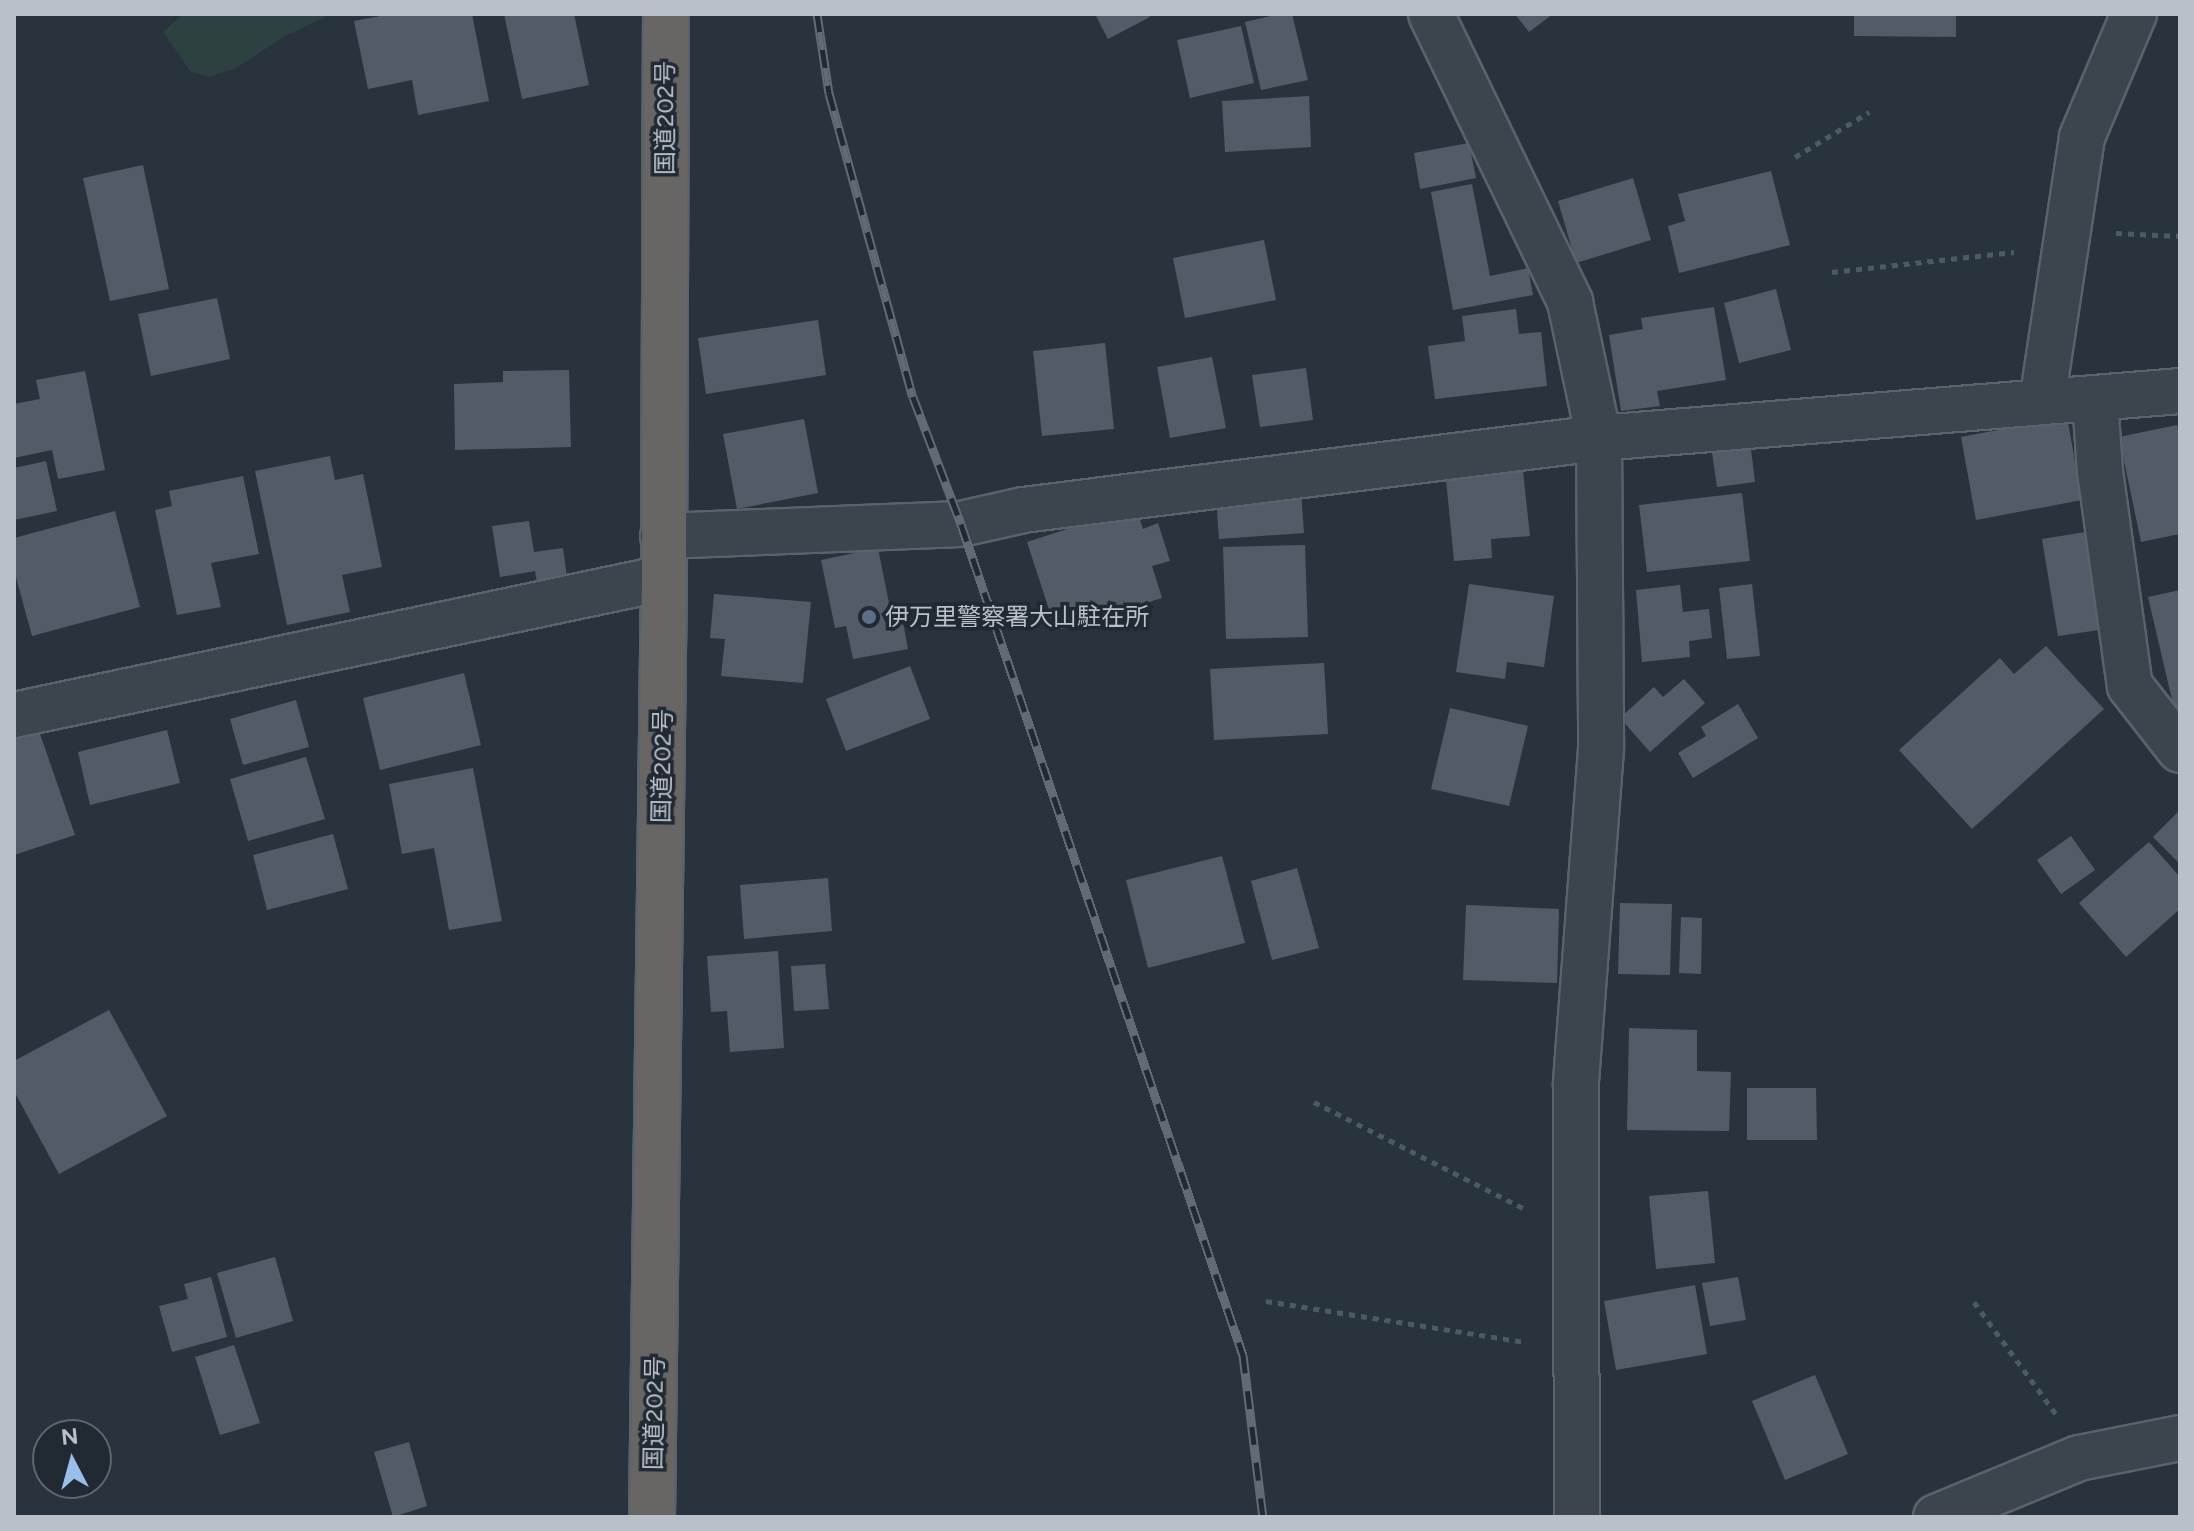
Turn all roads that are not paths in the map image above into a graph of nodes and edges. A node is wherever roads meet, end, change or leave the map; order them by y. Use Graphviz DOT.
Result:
graph roads {
  1 [pos="666,14"];
  2 [pos="1431,14"];
  3 [pos="2134,14"];
  4 [pos="2180,391"];
  5 [pos="2095,400"];
  6 [pos="2042,402"];
  7 [pos="1599,438"];
  8 [pos="663,557"];
  9 [pos="14,715"];
  10 [pos="2180,750"];
  11 [pos="2180,1438"];
  12 [pos="652,1517"];
  13 [pos="1577,1517"];
  14 [pos="1936,1517"];
  1 -- 8 [label="highway, 国道202号"];
  2 -- 7 [label="street"];
  3 -- 6 [label="street"];
  4 -- 5 [label="street"];
  5 -- 6 [label="street"];
  5 -- 10 [label="street"];
  6 -- 7 [label="street"];
  7 -- 8 [label="street"];
  7 -- 13 [label="street"];
  8 -- 9 [label="street"];
  8 -- 12 [label="highway, 国道202号"];
  11 -- 14 [label="street"];
}
